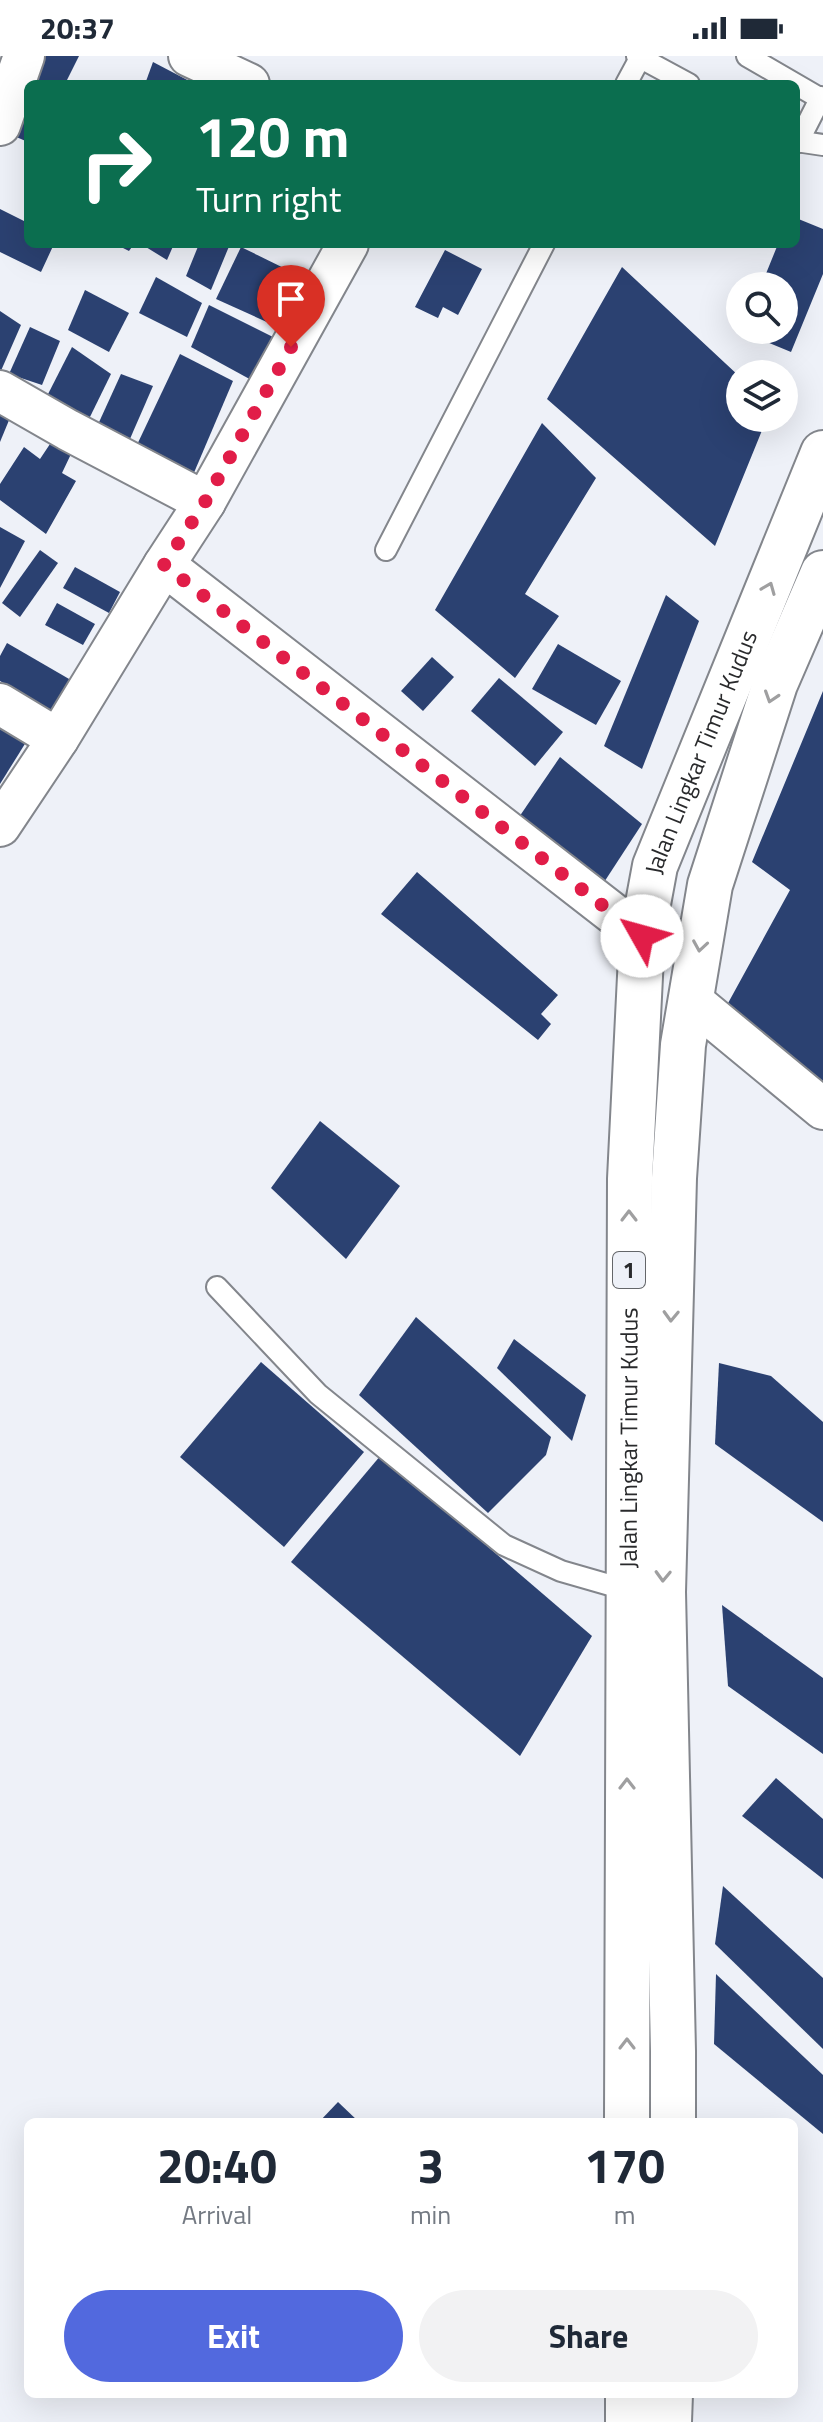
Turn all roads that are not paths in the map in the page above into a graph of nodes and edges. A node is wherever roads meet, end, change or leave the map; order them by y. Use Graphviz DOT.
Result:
graph roads {
  1 [pos="24,56"];
  2 [pos="189,56"];
  3 [pos="747,56"];
  4 [pos="638,57"];
  5 [pos="240,80"];
  6 [pos="628,80"];
  7 [pos="681,80"];
  8 [pos="790,80"];
  9 [pos="800,86"];
  10 [pos="822,98"];
  11 [pos="0,125"];
  12 [pos="800,136"];
  13 [pos="800,141"];
  14 [pos="823,145"];
  15 [pos="346,248"];
  16 [pos="542,248"];
  17 [pos="0,391"];
  18 [pos="823,453"];
  19 [pos="205,502"];
  20 [pos="386,550"];
  21 [pos="164,565"];
  22 [pos="823,573"];
  23 [pos="0,704"];
  24 [pos="58,739"];
  25 [pos="0,826"];
  26 [pos="642,936"];
  27 [pos="691,1000"];
  28 [pos="823,1109"];
  29 [pos="217,1287"];
  30 [pos="627,1590"];
  31 [pos="627,2118"];
  32 [pos="673,2118"];
  33 [pos="628,2398"];
  34 [pos="670,2398"];
  35 [pos="628,2422"];
  36 [pos="669,2422"];
  1 -- 11 [label="street"];
  2 -- 5 [label="street"];
  3 -- 8 [label="lane"];
  4 -- 6 [label="lane"];
  4 -- 7 [label="lane"];
  9 -- 10 [label="lane"];
  10 -- 12 [label="lane"];
  13 -- 14 [label="lane"];
  15 -- 19 [label="street"];
  16 -- 20 [label="lane"];
  17 -- 19 [label="street"];
  26 -- 18 [label="highway, Jalan Lingkar Timur Kudus / 1, one-way"];
  19 -- 21 [label="street"];
  21 -- 24 [label="street"];
  21 -- 26 [label="street"];
  22 -- 27 [label="highway, Jalan Lingkar Timur Kudus / 1, one-way"];
  23 -- 24 [label="street"];
  24 -- 25 [label="street"];
  30 -- 26 [label="highway, Jalan Lingkar Timur Kudus / 1, one-way"];
  27 -- 28 [label="street"];
  27 -- 32 [label="highway, Jalan Lingkar Timur Kudus / 1, one-way"];
  29 -- 30 [label="lane"];
  31 -- 30 [label="highway, Jalan Lingkar Timur Kudus / 1, one-way"];
  33 -- 35 [label="highway"];
  34 -- 36 [label="highway"];
}
